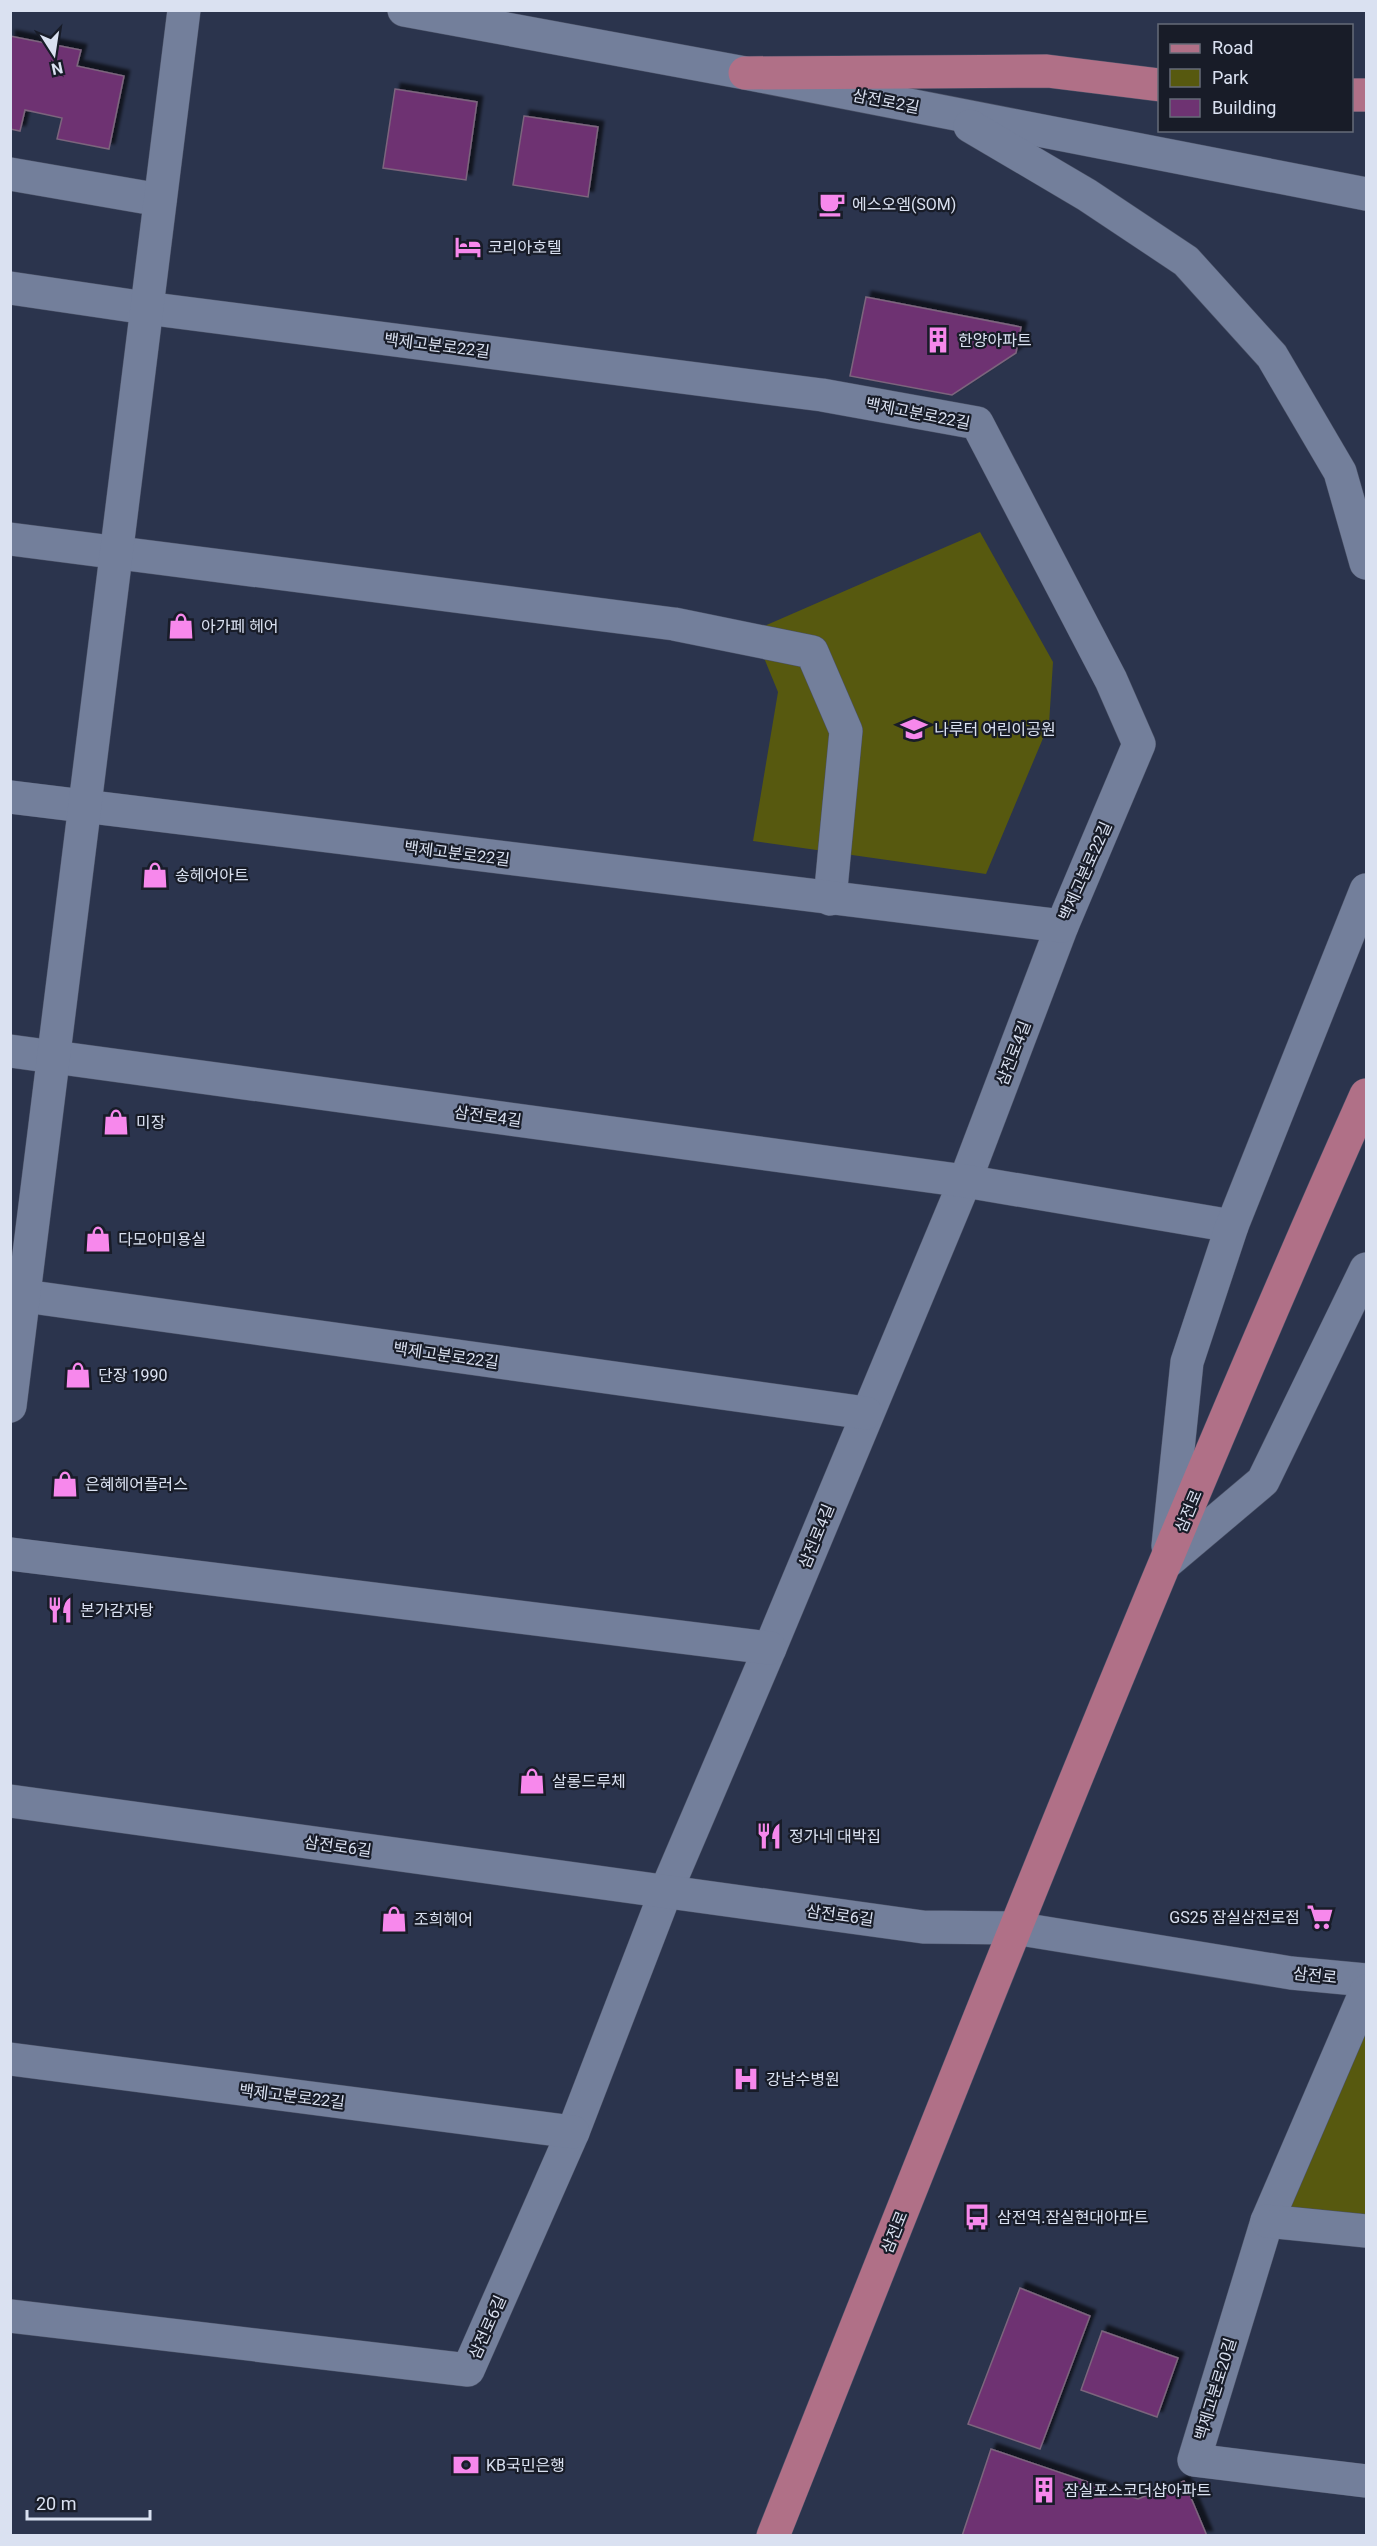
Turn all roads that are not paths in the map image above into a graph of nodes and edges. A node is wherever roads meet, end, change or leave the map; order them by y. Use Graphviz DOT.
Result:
graph roads {
  1 [pos="184,10"];
  2 [pos="404,10"];
  3 [pos="745,73"];
  4 [pos="1158,84"];
  5 [pos="951,114"];
  6 [pos="10,174"];
  7 [pos="1366,194"];
  8 [pos="160,200"];
  9 [pos="10,288"];
  10 [pos="146,308"];
  11 [pos="10,539"];
  12 [pos="115,553"];
  13 [pos="1366,563"];
  14 [pos="10,797"];
  15 [pos="85,807"];
  16 [pos="1366,890"];
  17 [pos="830,898"];
  18 [pos="1062,926"];
  19 [pos="10,1052"];
  20 [pos="55,1058"];
  21 [pos="1366,1095"];
  22 [pos="965,1181"];
  23 [pos="1232,1226"];
  24 [pos="1366,1269"];
  25 [pos="18,1295"];
  26 [pos="10,1406"];
  27 [pos="866,1413"];
  28 [pos="10,1554"];
  29 [pos="1166,1563"];
  30 [pos="770,1648"];
  31 [pos="10,1801"];
  32 [pos="666,1891"];
  33 [pos="1015,1928"];
  34 [pos="1366,1980"];
  35 [pos="1366,1991"];
  36 [pos="10,2060"];
  37 [pos="573,2132"];
  38 [pos="1267,2221"];
  39 [pos="1366,2231"];
  40 [pos="10,2316"];
  41 [pos="1366,2481"];
  42 [pos="773,2535"];
  1 -- 8 [label="street"];
  2 -- 3 [label="street, 삼전로2길"];
  3 -- 4 [label="main road"];
  3 -- 5 [label="street, 삼전로2길"];
  5 -- 7 [label="street, 삼전로2길"];
  5 -- 13 [label="street"];
  6 -- 8 [label="street"];
  8 -- 10 [label="street"];
  9 -- 10 [label="street, 백제고분로22길"];
  10 -- 12 [label="street"];
  10 -- 18 [label="street, 백제고분로22길"];
  11 -- 12 [label="street"];
  12 -- 15 [label="street"];
  12 -- 17 [label="street"];
  14 -- 15 [label="street, 백제고분로22길"];
  15 -- 17 [label="street, 백제고분로22길"];
  15 -- 20 [label="street"];
  16 -- 23 [label="street"];
  17 -- 18 [label="street, 백제고분로22길"];
  18 -- 22 [label="street, 삼전로4길"];
  19 -- 20 [label="street, 삼전로4길"];
  20 -- 22 [label="street, 삼전로4길"];
  20 -- 25 [label="street"];
  21 -- 29 [label="main road, 삼전로"];
  22 -- 23 [label="street, 삼전로4길"];
  22 -- 27 [label="street, 삼전로4길"];
  23 -- 29 [label="street"];
  24 -- 29 [label="street"];
  25 -- 26 [label="street"];
  25 -- 27 [label="street, 백제고분로22길"];
  27 -- 30 [label="street, 삼전로4길"];
  28 -- 30 [label="street"];
  29 -- 33 [label="main road, 삼전로"];
  30 -- 32 [label="street, 삼전로4길"];
  31 -- 32 [label="street, 삼전로6길"];
  32 -- 33 [label="street, 삼전로6길"];
  32 -- 37 [label="street, 삼전로6길"];
  33 -- 34 [label="street, 삼전로"];
  33 -- 42 [label="main road, 삼전로"];
  35 -- 38 [label="street, 백제고분로20길"];
  36 -- 37 [label="street, 백제고분로22길"];
  37 -- 40 [label="street, 삼전로6길"];
  38 -- 39 [label="street"];
  38 -- 41 [label="street, 백제고분로20길"];
}
